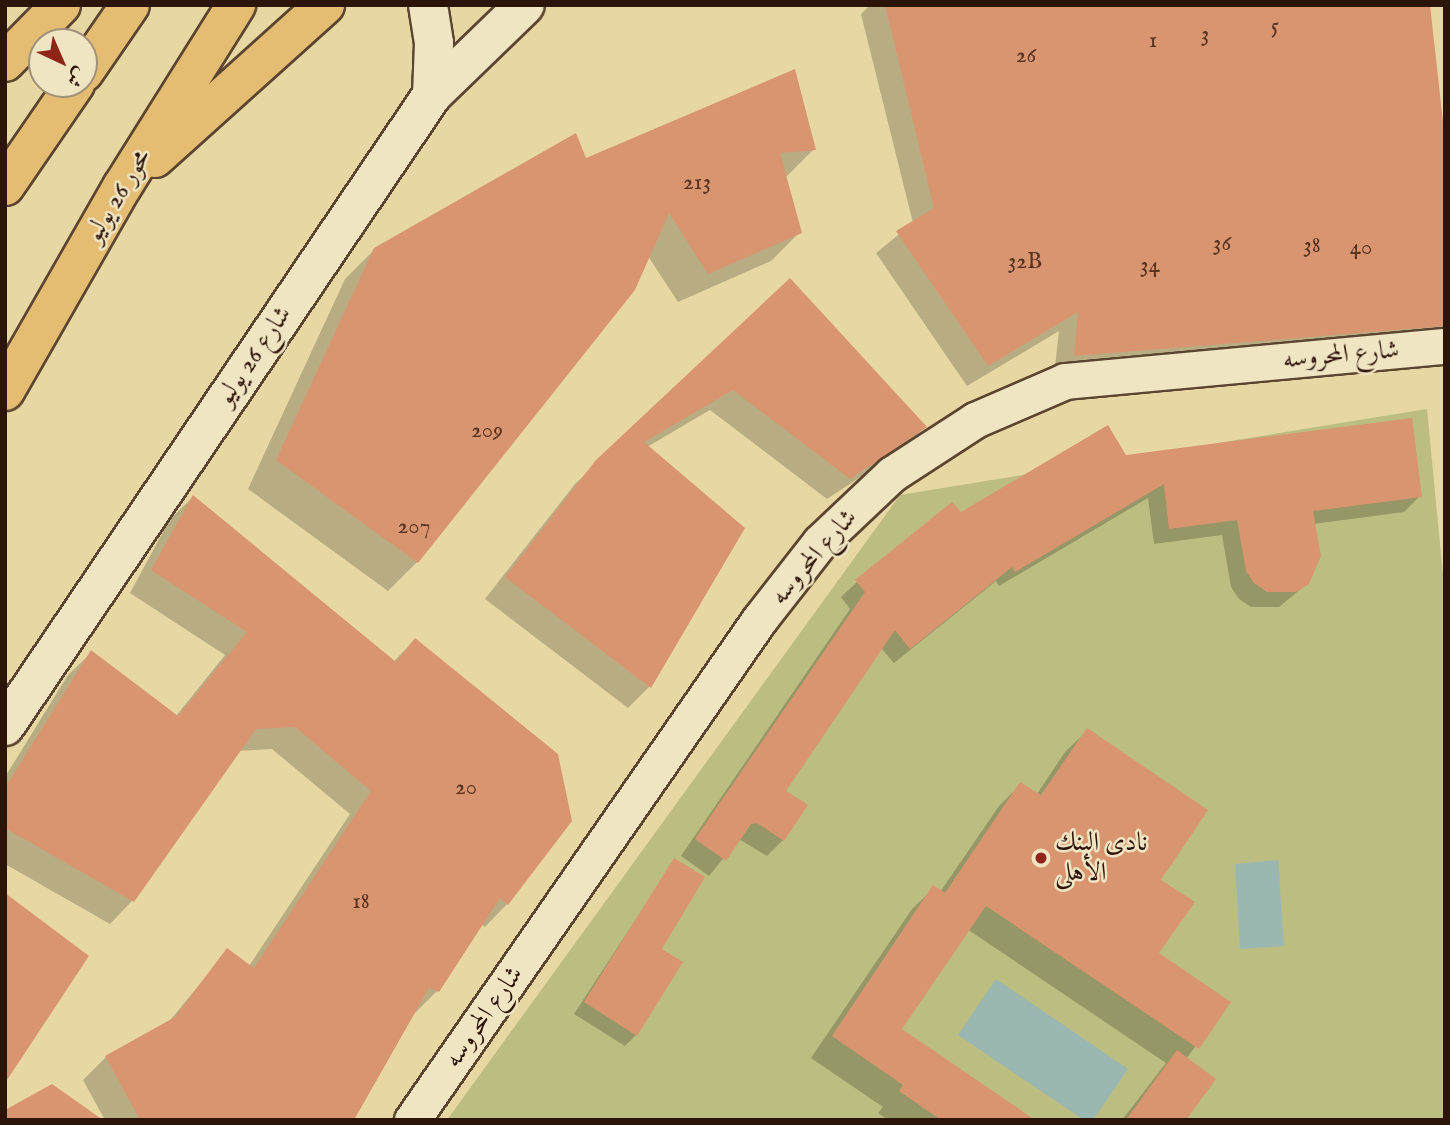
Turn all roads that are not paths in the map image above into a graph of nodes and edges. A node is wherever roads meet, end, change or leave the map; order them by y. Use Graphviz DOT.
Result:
graph roads {
  1 [pos="61,5"];
  2 [pos="130,5"];
  3 [pos="236,5"];
  4 [pos="325,5"];
  5 [pos="428,5"];
  6 [pos="525,5"];
  7 [pos="98,52"];
  8 [pos="5,62"];
  9 [pos="432,95"];
  10 [pos="65,98"];
  11 [pos="5,186"];
  12 [pos="122,187"];
  13 [pos="1445,346"];
  14 [pos="5,391"];
  15 [pos="5,726"];
  16 [pos="412,1120"];
  1 -- 8 [label="highway"];
  2 -- 7 [label="highway"];
  3 -- 12 [label="highway, محور 26 يوليو"];
  4 -- 12 [label="highway"];
  5 -- 9 [label="main road"];
  6 -- 9 [label="main road, شارع 26 يوليو"];
  9 -- 15 [label="main road, شارع 26 يوليو"];
  10 -- 11 [label="highway"];
  12 -- 14 [label="highway, محور 26 يوليو"];
  13 -- 16 [label="street, شارع المحروسه"];
}
